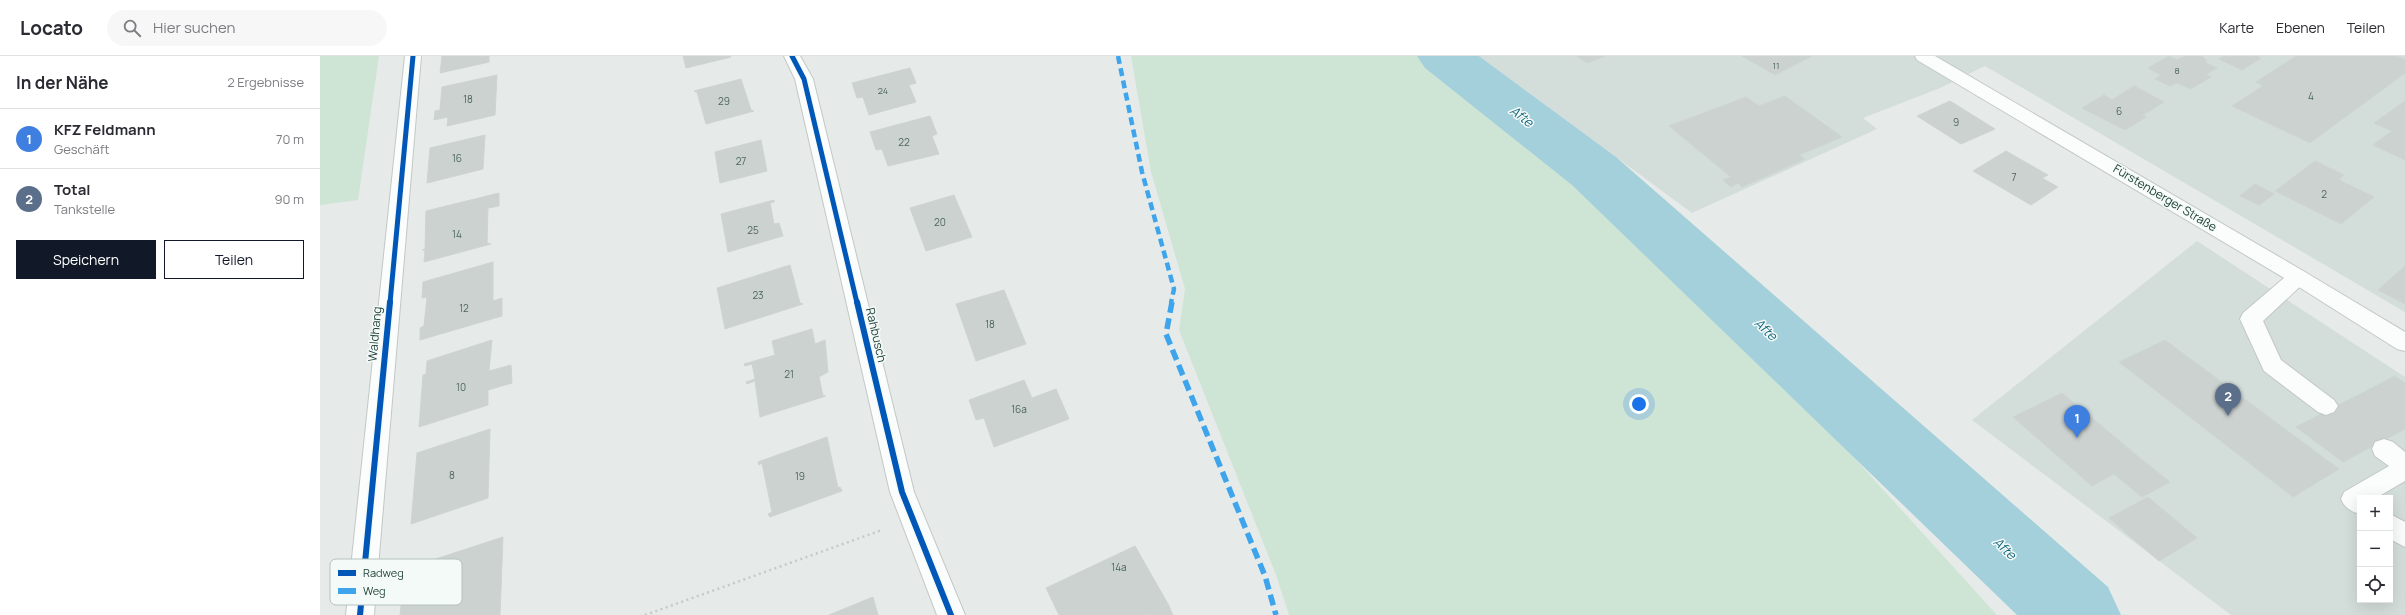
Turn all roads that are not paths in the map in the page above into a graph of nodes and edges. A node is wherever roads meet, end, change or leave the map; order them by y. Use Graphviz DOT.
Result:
graph roads {
  1 [pos="413,56"];
  2 [pos="792,56"];
  3 [pos="1923,56"];
  4 [pos="2298,277"];
  5 [pos="2405,343"];
  6 [pos="2326,406"];
  7 [pos="2384,449"];
  8 [pos="2405,465"];
  9 [pos="2405,468"];
  10 [pos="2360,495"];
  11 [pos="2393,528"];
  12 [pos="2405,536"];
  13 [pos="365,559"];
  14 [pos="361,605"];
  15 [pos="360,615"];
  16 [pos="951,615"];
  1 -- 13 [label="street, Waldhang"];
  2 -- 16 [label="street, Rahbusch"];
  3 -- 4 [label="street, Fürstenberger Straße"];
  4 -- 5 [label="street, Fürstenberger Straße"];
  4 -- 6 [label="street"];
  7 -- 8 [label="street"];
  9 -- 10 [label="street"];
  11 -- 12 [label="street"];
  14 -- 15 [label="street, Waldhang"];
}
